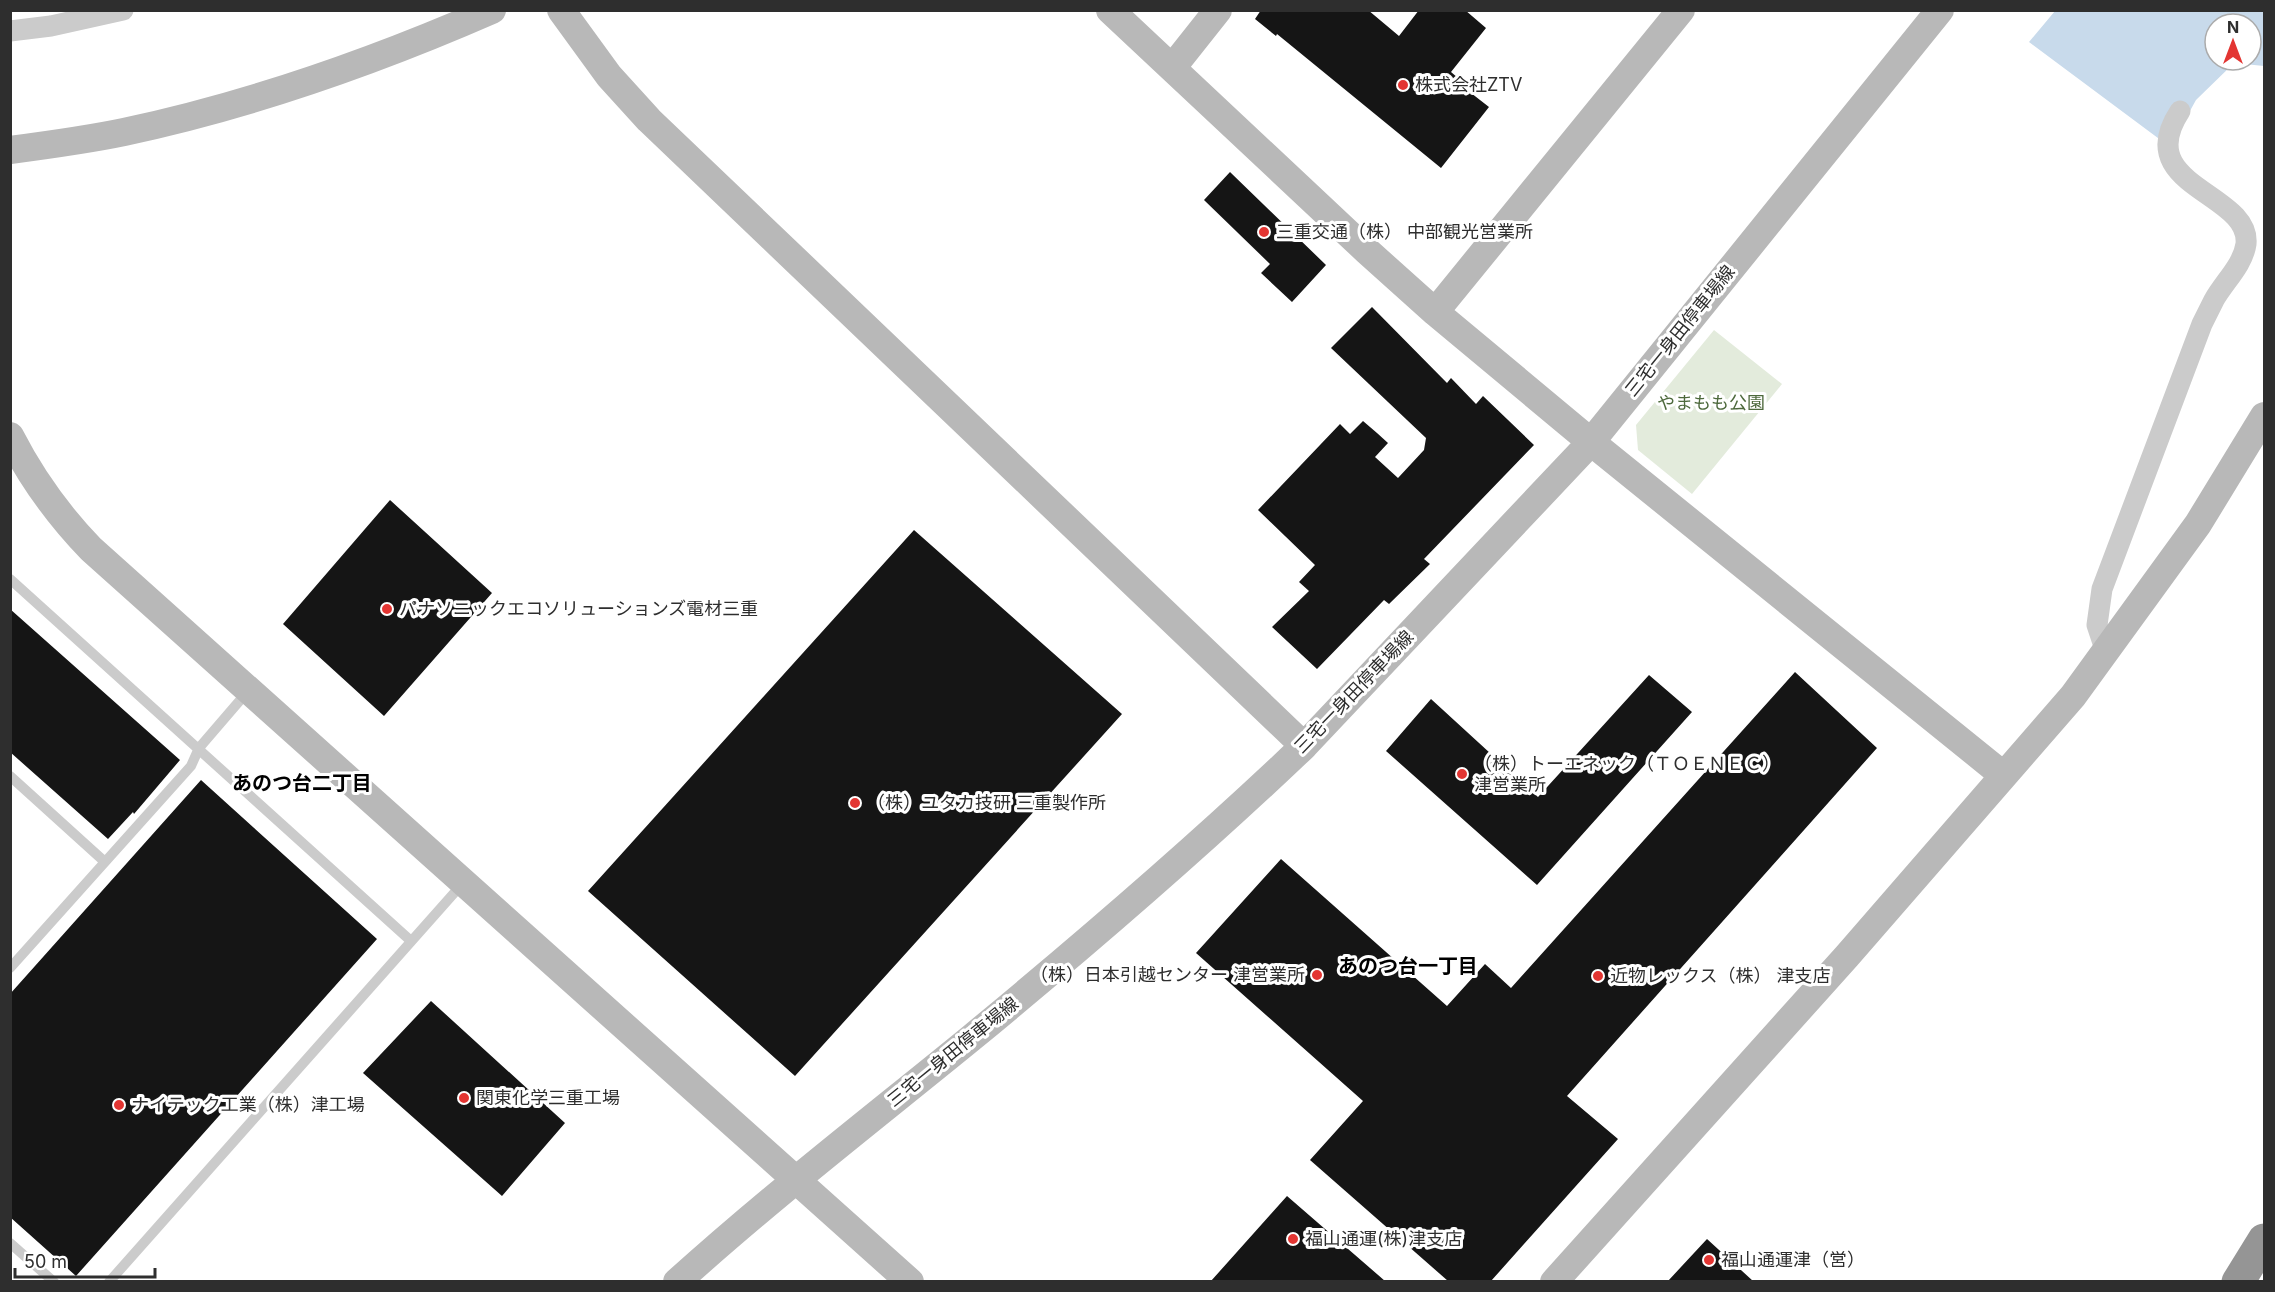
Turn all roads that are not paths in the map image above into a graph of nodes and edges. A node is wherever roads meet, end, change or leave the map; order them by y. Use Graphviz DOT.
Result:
graph roads {
  1 [pos="123,10"];
  2 [pos="492,10"];
  3 [pos="561,10"];
  4 [pos="1110,10"];
  5 [pos="1218,10"];
  6 [pos="1681,10"];
  7 [pos="1940,10"];
  8 [pos="10,31"];
  9 [pos="1172,68"];
  10 [pos="2180,111"];
  11 [pos="10,150"];
  12 [pos="1435,312"];
  13 [pos="2265,416"];
  14 [pos="12,440"];
  15 [pos="1591,442"];
  16 [pos="10,579"];
  17 [pos="2106,652"];
  18 [pos="249,691"];
  19 [pos="1304,746"];
  20 [pos="199,748"];
  21 [pos="2003,775"];
  22 [pos="10,776"];
  23 [pos="105,862"];
  24 [pos="463,883"];
  25 [pos="411,941"];
  26 [pos="10,968"];
  27 [pos="796,1179"];
  28 [pos="2265,1240"];
  29 [pos="10,1243"];
  30 [pos="54,1281"];
  31 [pos="109,1281"];
  32 [pos="676,1281"];
  33 [pos="910,1281"];
  34 [pos="1554,1281"];
  35 [pos="2238,1281"];
  1 -- 8 [label="street"];
  2 -- 11 [label="street"];
  3 -- 19 [label="street"];
  4 -- 9 [label="street"];
  5 -- 9 [label="street"];
  6 -- 12 [label="street"];
  7 -- 15 [label="street, 三宅一身田停車場線"];
  9 -- 12 [label="street"];
  10 -- 17 [label="street"];
  12 -- 15 [label="street"];
  13 -- 17 [label="street"];
  14 -- 18 [label="street"];
  15 -- 19 [label="street, 三宅一身田停車場線"];
  15 -- 21 [label="street"];
  16 -- 20 [label="lane"];
  17 -- 21 [label="street"];
  18 -- 20 [label="lane"];
  18 -- 24 [label="street"];
  19 -- 27 [label="street, 三宅一身田停車場線"];
  20 -- 23 [label="lane"];
  20 -- 25 [label="lane"];
  21 -- 34 [label="street"];
  22 -- 23 [label="lane"];
  23 -- 26 [label="lane"];
  24 -- 25 [label="lane"];
  24 -- 27 [label="street"];
  25 -- 31 [label="lane"];
  27 -- 32 [label="street, 三宅一身田停車場線"];
  27 -- 33 [label="street"];
  28 -- 35 [label="highway"];
  29 -- 30 [label="lane"];
}
